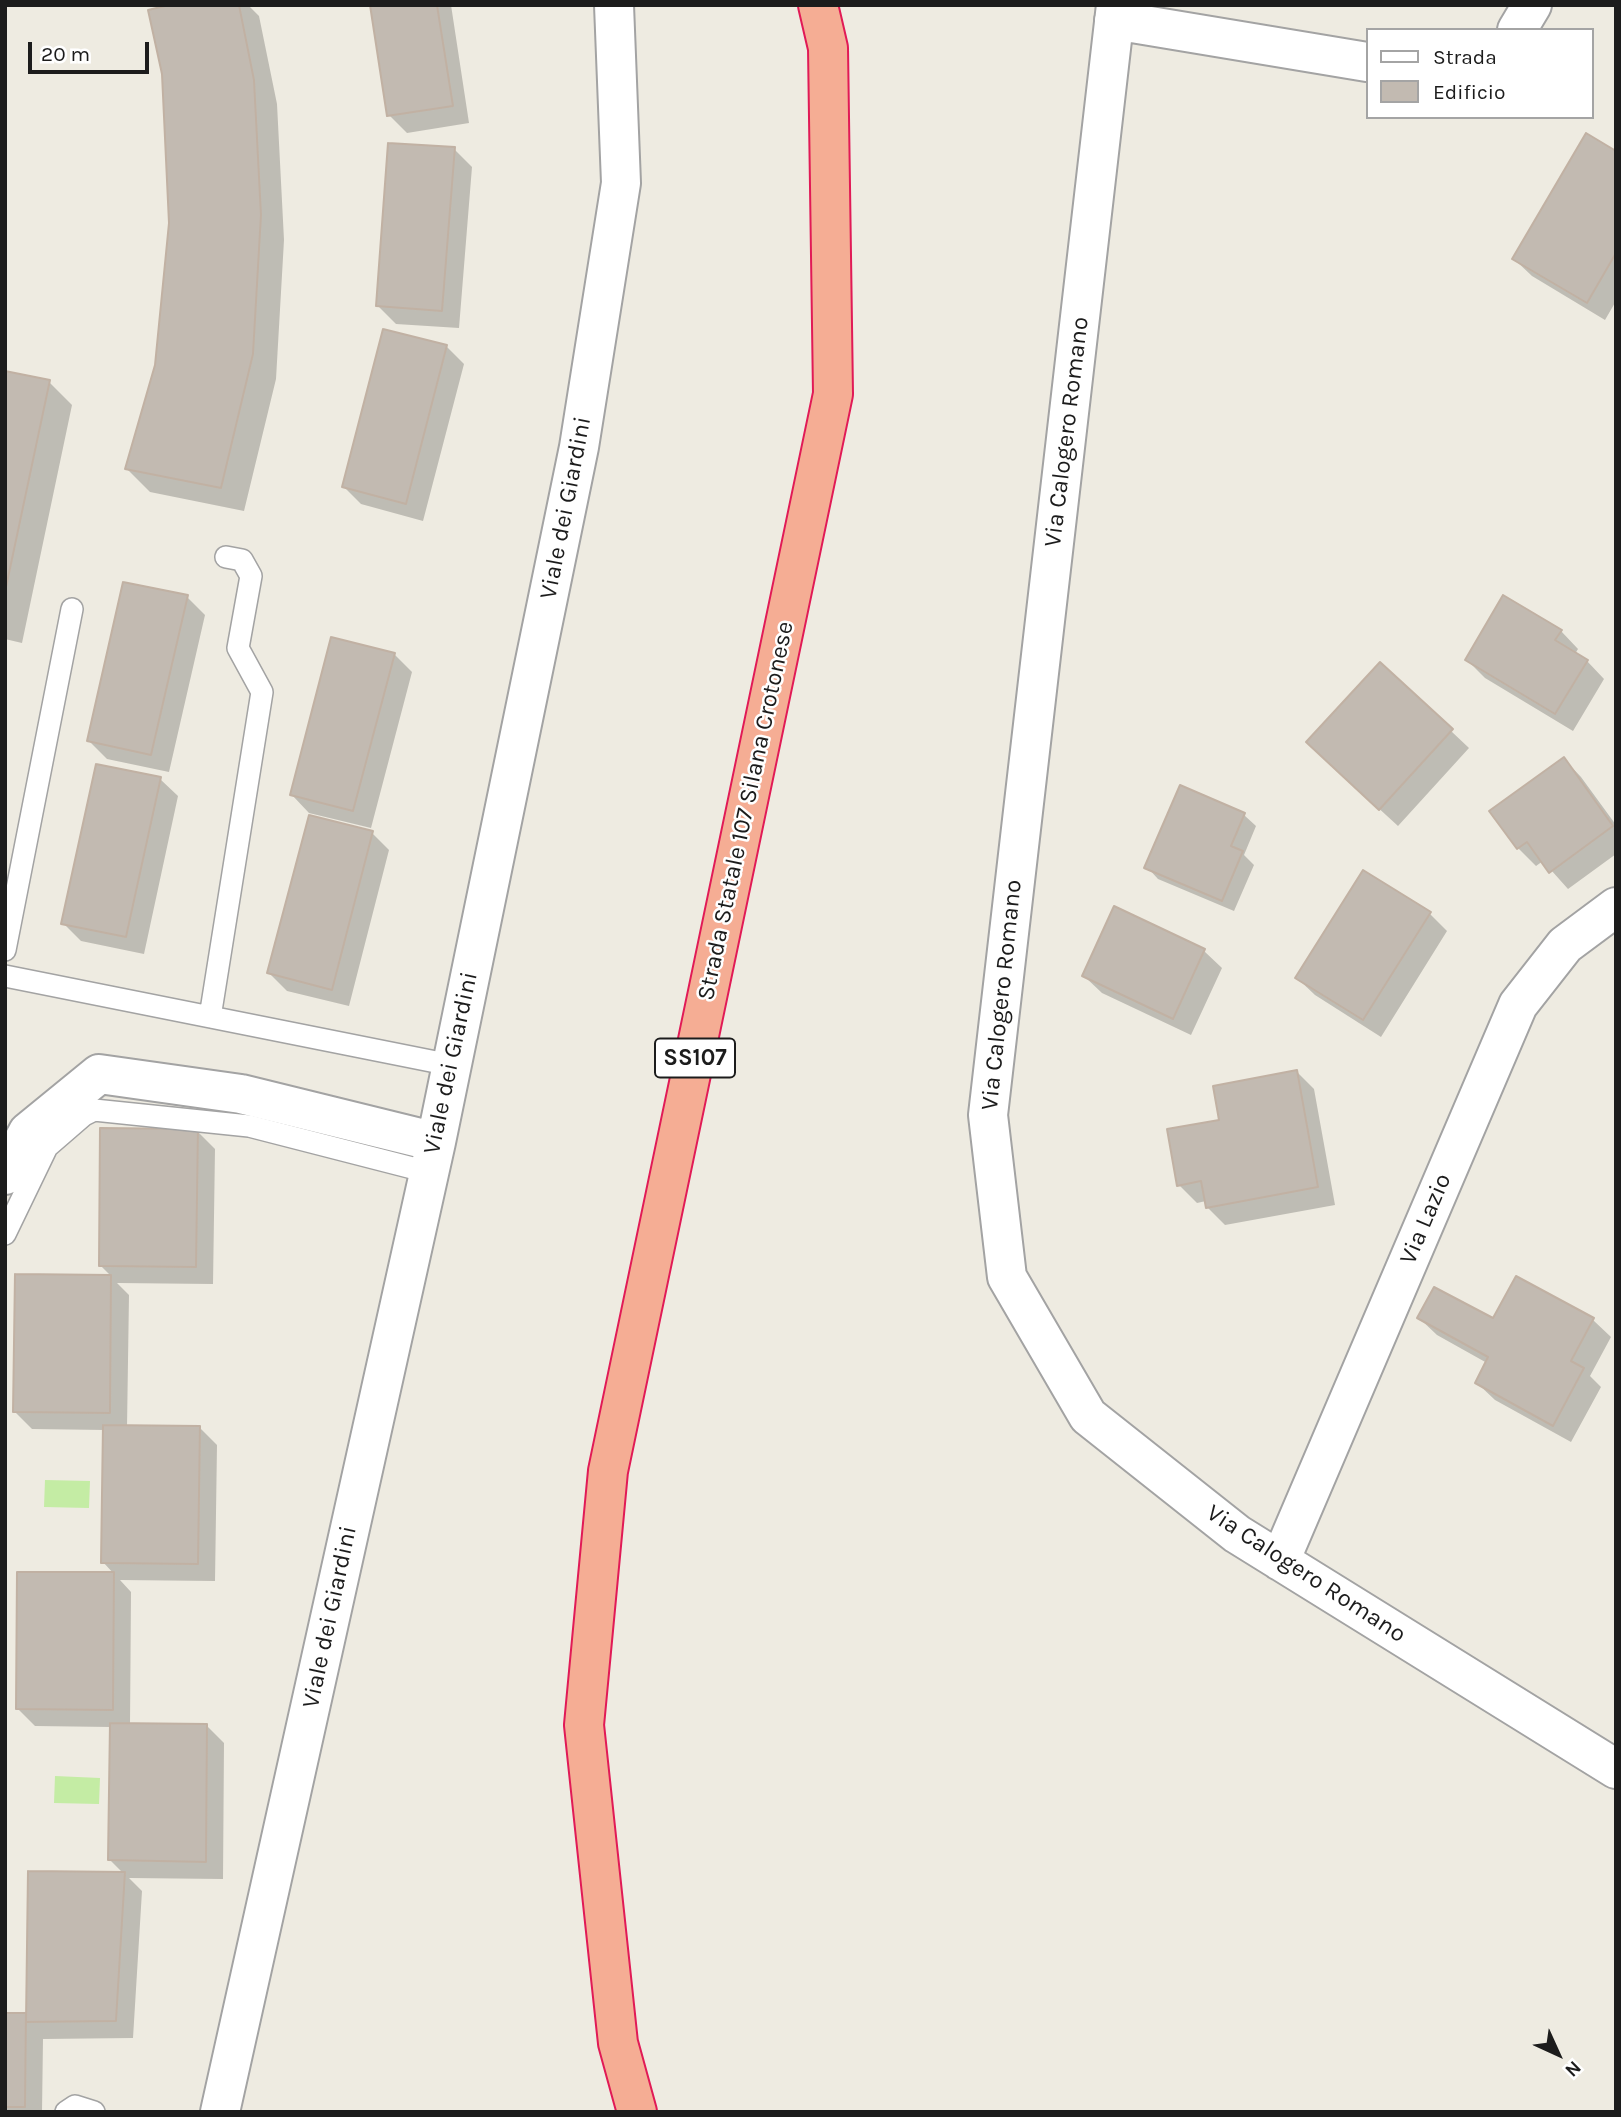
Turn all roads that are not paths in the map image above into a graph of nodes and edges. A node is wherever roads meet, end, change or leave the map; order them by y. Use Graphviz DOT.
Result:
graph roads {
  1 [pos="614,5"];
  2 [pos="818,5"];
  3 [pos="1532,5"];
  4 [pos="1115,13"];
  5 [pos="1518,28"];
  6 [pos="1366,62"];
  7 [pos="226,557"];
  8 [pos="72,609"];
  9 [pos="1616,907"];
  10 [pos="5,950"];
  11 [pos="5,976"];
  12 [pos="210,1017"];
  13 [pos="451,1065"];
  14 [pos="432,1157"];
  15 [pos="5,1175"];
  16 [pos="5,1234"];
  17 [pos="1280,1561"];
  18 [pos="1616,1769"];
  19 [pos="66,2112"];
  20 [pos="94,2112"];
  21 [pos="220,2112"];
  22 [pos="637,2112"];
  1 -- 13 [label="street, Viale dei Giardini"];
  2 -- 22 [label="highway, Strada Statale 107 Silana Crotonese / SS107"];
  3 -- 5 [label="street"];
  4 -- 6 [label="street"];
  4 -- 17 [label="street, Via Calogero Romano"];
  7 -- 12 [label="lane"];
  8 -- 10 [label="lane"];
  9 -- 17 [label="street, Via Lazio"];
  11 -- 12 [label="lane"];
  12 -- 13 [label="lane"];
  13 -- 14 [label="street, Viale dei Giardini"];
  14 -- 15 [label="street"];
  14 -- 16 [label="lane"];
  14 -- 21 [label="street, Viale dei Giardini"];
  17 -- 18 [label="street, Via Calogero Romano"];
  19 -- 20 [label="lane"];
}
